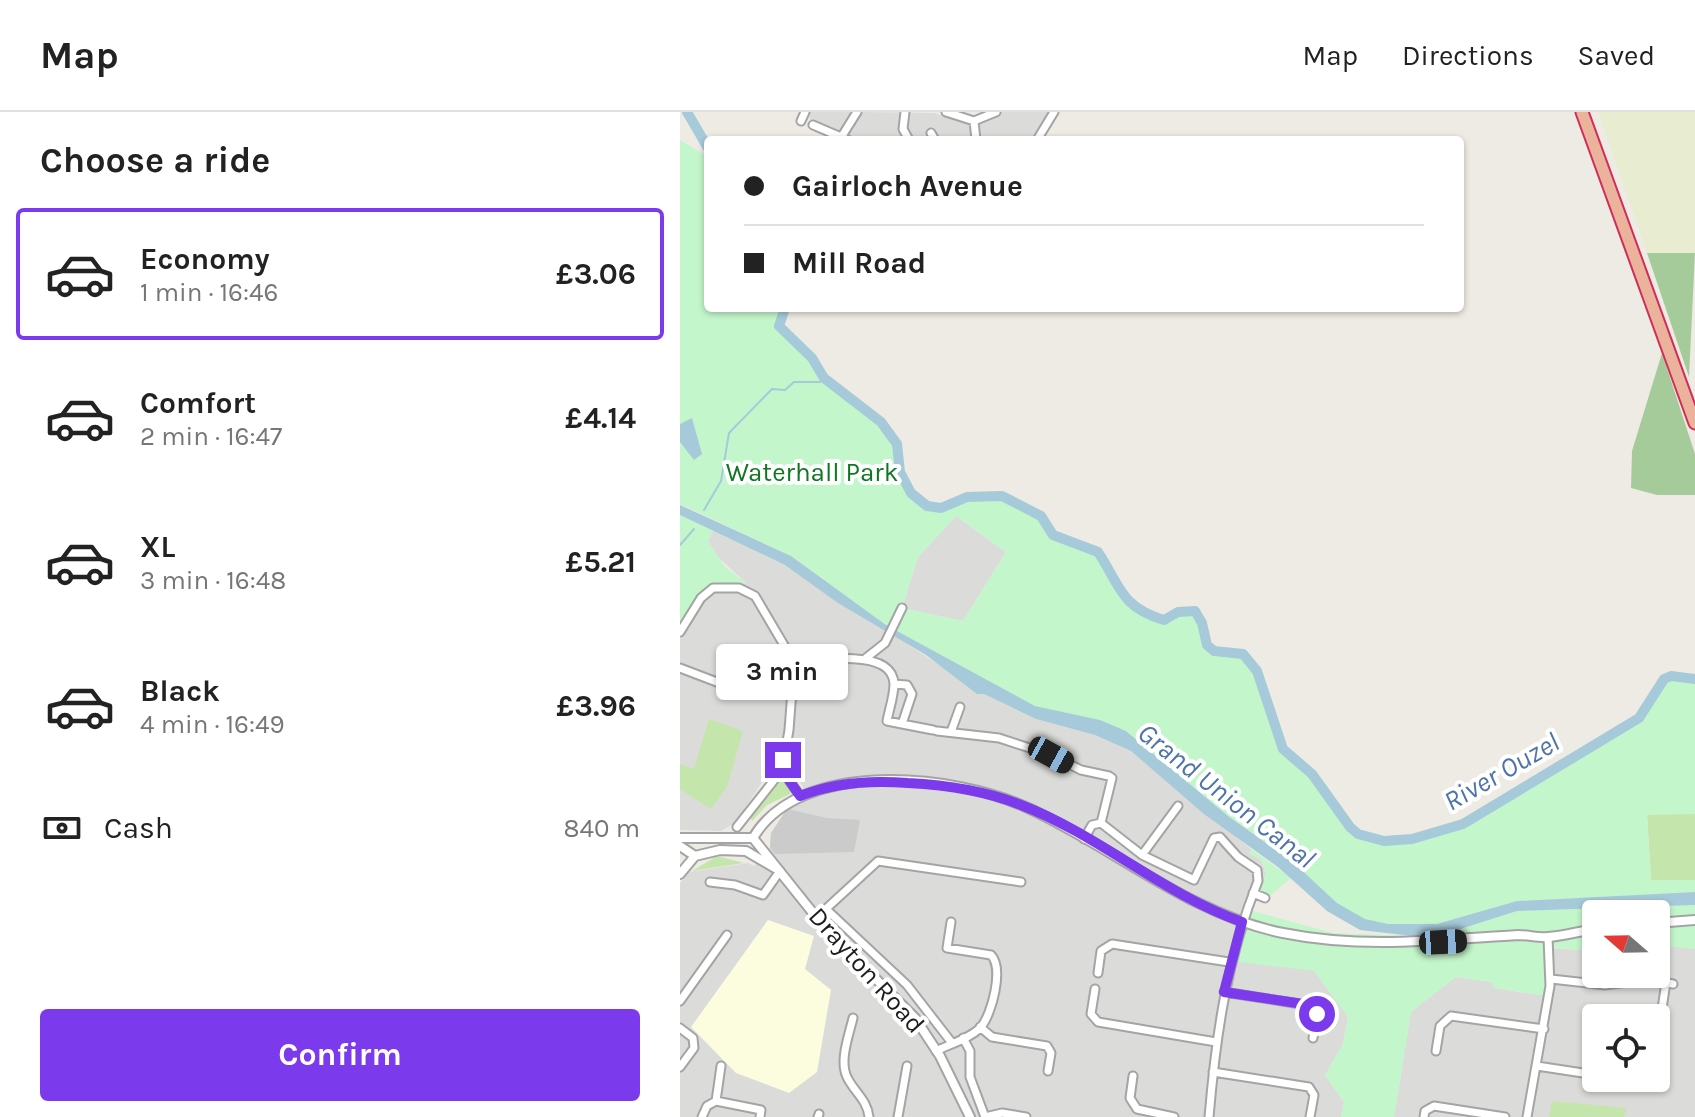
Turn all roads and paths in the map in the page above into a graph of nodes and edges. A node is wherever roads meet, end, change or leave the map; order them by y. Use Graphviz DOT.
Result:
graph roads {
  1 [pos="805,112"];
  2 [pos="857,112"];
  3 [pos="905,112"];
  4 [pos="946,112"];
  5 [pos="996,112"];
  6 [pos="1054,112"];
  7 [pos="1582,112"];
  8 [pos="801,121"];
  9 [pos="974,121"];
  10 [pos="813,125"];
  11 [pos="840,136"];
  12 [pos="846,136"];
  13 [pos="907,136"];
  14 [pos="976,136"];
  15 [pos="1039,136"];
  16 [pos="1695,423"];
  17 [pos="902,608"];
  18 [pos="680,632"];
  19 [pos="866,658"];
  20 [pos="794,664"];
  21 [pos="680,668"];
  22 [pos="722,684"];
  23 [pos="894,684"];
  24 [pos="960,707"];
  25 [pos="902,724"];
  26 [pos="951,732"];
  27 [pos="782,770"];
  28 [pos="800,796"];
  29 [pos="1178,806"];
  30 [pos="1101,823"];
  31 [pos="737,827"];
  32 [pos="680,838"];
  33 [pos="750,839"];
  34 [pos="1084,839"];
  35 [pos="700,840"];
  36 [pos="680,846"];
  37 [pos="761,846"];
  38 [pos="707,852"];
  39 [pos="750,853"];
  40 [pos="694,854"];
  41 [pos="1142,855"];
  42 [pos="780,870"];
  43 [pos="680,874"];
  44 [pos="710,882"];
  45 [pos="1021,882"];
  46 [pos="1253,893"];
  47 [pos="1265,898"];
  48 [pos="826,909"];
  49 [pos="816,918"];
  50 [pos="1695,920"];
  51 [pos="951,922"];
  52 [pos="1242,922"];
  53 [pos="1670,922"];
  54 [pos="1582,931"];
  55 [pos="727,935"];
  56 [pos="1548,937"];
  57 [pos="1229,962"];
  58 [pos="1098,973"];
  59 [pos="1551,979"];
  60 [pos="1095,989"];
  61 [pos="1224,992"];
  62 [pos="680,1001"];
  63 [pos="1665,1004"];
  64 [pos="853,1018"];
  65 [pos="980,1027"];
  66 [pos="680,1028"];
  67 [pos="1544,1029"];
  68 [pos="963,1038"];
  69 [pos="1313,1038"];
  70 [pos="1216,1042"];
  71 [pos="952,1043"];
  72 [pos="936,1051"];
  73 [pos="1436,1051"];
  74 [pos="721,1066"];
  75 [pos="907,1066"];
  76 [pos="1537,1066"];
  77 [pos="680,1067"];
  78 [pos="1048,1071"];
  79 [pos="1213,1072"];
  80 [pos="1289,1072"];
  81 [pos="1582,1073"];
  82 [pos="1133,1076"];
  83 [pos="1288,1083"];
  84 [pos="716,1101"];
  85 [pos="762,1110"];
  86 [pos="1149,1115"];
  87 [pos="702,1117"];
  88 [pos="869,1117"];
  89 [pos="898,1117"];
  90 [pos="970,1117"];
  91 [pos="985,1117"];
  92 [pos="1026,1117"];
  93 [pos="1174,1117"];
  94 [pos="1209,1117"];
  95 [pos="1310,1117"];
  96 [pos="1424,1117"];
  97 [pos="1505,1117"];
  98 [pos="1527,1117"];
  1 -- 8 [label="street"];
  2 -- 12 [label="street"];
  3 -- 13 [label="street"];
  4 -- 9 [label="street"];
  5 -- 9 [label="street"];
  6 -- 15 [label="street"];
  7 -- 16 [label="highway"];
  9 -- 14 [label="street"];
  10 -- 11 [label="street"];
  17 -- 19 [label="street"];
  18 -- 20 [label="street"];
  19 -- 20 [label="street"];
  19 -- 23 [label="street"];
  20 -- 27 [label="street"];
  21 -- 22 [label="street"];
  23 -- 25 [label="street"];
  23 -- 25 [label="street"];
  24 -- 26 [label="street"];
  25 -- 26 [label="street"];
  26 -- 30 [label="street"];
  27 -- 28 [label="street"];
  27 -- 31 [label="street"];
  28 -- 33 [label="street"];
  28 -- 34 [label="street"];
  29 -- 41 [label="street"];
  30 -- 34 [label="street"];
  30 -- 41 [label="street"];
  32 -- 35 [label="street"];
  33 -- 35 [label="street"];
  33 -- 37 [label="street, Drayton Road"];
  33 -- 39 [label="street"];
  34 -- 52 [label="street"];
  35 -- 38 [label="street"];
  35 -- 40 [label="street"];
  36 -- 40 [label="street"];
  37 -- 39 [label="street"];
  37 -- 42 [label="street, Drayton Road"];
  38 -- 39 [label="street"];
  38 -- 40 [label="street"];
  39 -- 42 [label="street, Drayton Road"];
  40 -- 43 [label="street"];
  41 -- 46 [label="street"];
  42 -- 44 [label="street"];
  42 -- 49 [label="street, Drayton Road"];
  45 -- 48 [label="street"];
  46 -- 47 [label="street"];
  46 -- 52 [label="street"];
  48 -- 49 [label="street"];
  48 -- 71 [label="street, Drayton Road"];
  49 -- 72 [label="street, Drayton Road"];
  50 -- 53 [label="street"];
  51 -- 65 [label="street"];
  52 -- 56 [label="street"];
  52 -- 57 [label="street"];
  54 -- 56 [label="street"];
  55 -- 62 [label="street"];
  56 -- 59 [label="street"];
  57 -- 58 [label="street"];
  57 -- 61 [label="street"];
  59 -- 63 [label="street"];
  59 -- 67 [label="street"];
  60 -- 70 [label="street"];
  61 -- 69 [label="street"];
  61 -- 70 [label="street"];
  64 -- 88 [label="street"];
  65 -- 68 [label="street"];
  65 -- 78 [label="street"];
  66 -- 77 [label="street"];
  67 -- 73 [label="street"];
  67 -- 76 [label="street"];
  68 -- 71 [label="street"];
  68 -- 91 [label="street"];
  70 -- 79 [label="street"];
  71 -- 72 [label="street"];
  72 -- 90 [label="street, Drayton Road"];
  74 -- 84 [label="street"];
  75 -- 89 [label="street"];
  76 -- 81 [label="street"];
  76 -- 98 [label="street"];
  79 -- 83 [label="street"];
  79 -- 94 [label="street"];
  80 -- 83 [label="street"];
  82 -- 86 [label="street"];
  83 -- 95 [label="street"];
  84 -- 85 [label="street"];
  84 -- 87 [label="street"];
  86 -- 93 [label="street"];
  91 -- 92 [label="street"];
  96 -- 97 [label="street"];
}
